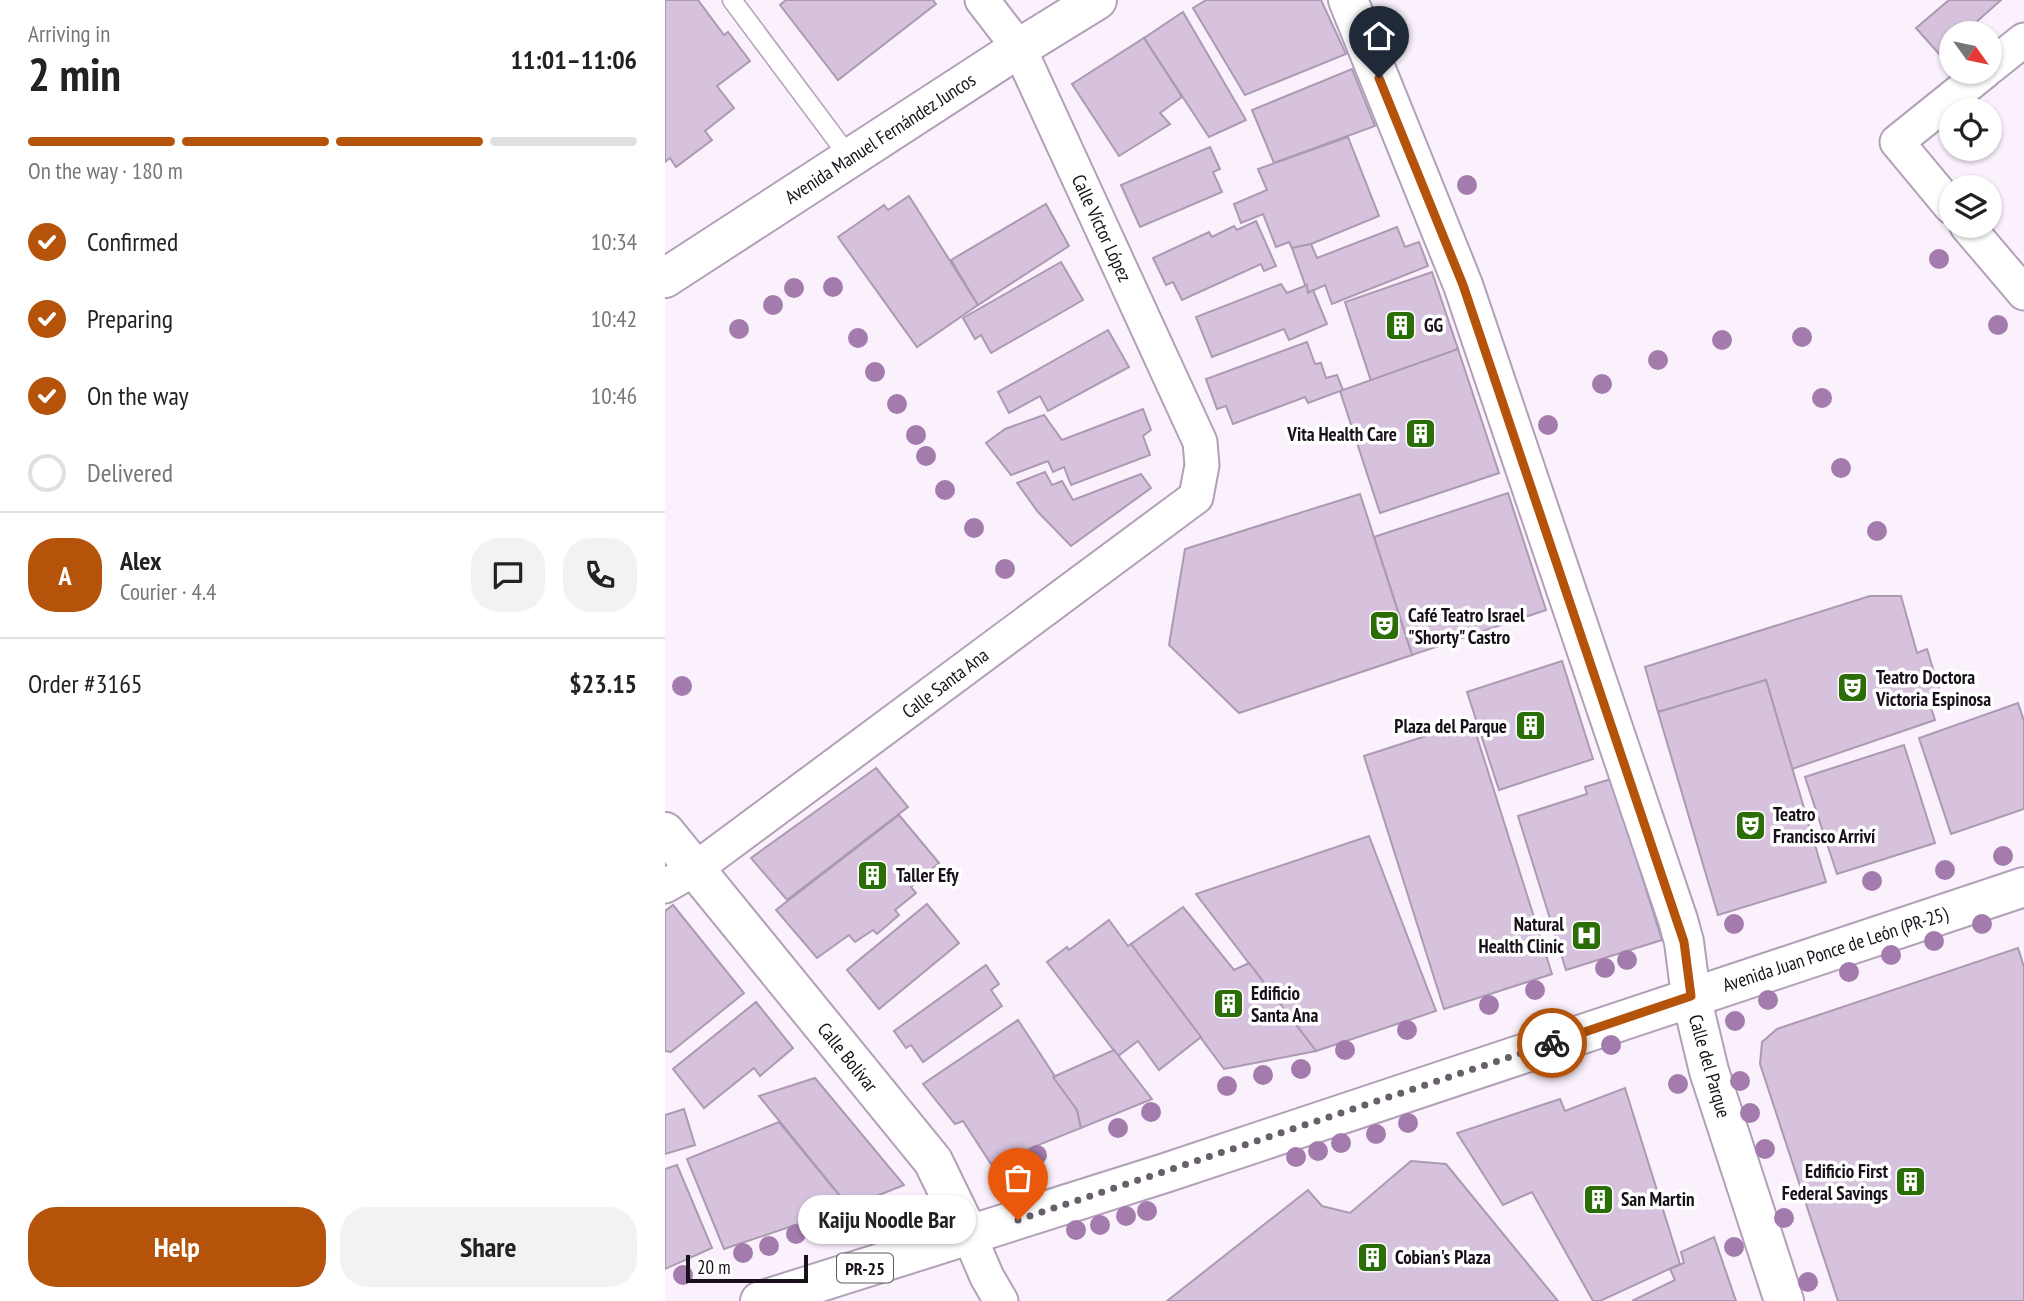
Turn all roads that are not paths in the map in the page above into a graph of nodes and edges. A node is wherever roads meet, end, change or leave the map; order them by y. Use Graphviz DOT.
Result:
graph roads {
  1 [pos="732,0"];
  2 [pos="982,0"];
  3 [pos="1097,0"];
  4 [pos="1347,0"];
  5 [pos="2024,40"];
  6 [pos="1019,48"];
  7 [pos="2002,57"];
  8 [pos="1969,84"];
  9 [pos="850,158"];
  10 [pos="1939,193"];
  11 [pos="1977,238"];
  12 [pos="665,278"];
  13 [pos="2024,293"];
  14 [pos="1202,465"];
  15 [pos="665,832"];
  16 [pos="680,877"];
  17 [pos="2024,887"];
  18 [pos="1691,996"];
  19 [pos="969,1236"];
  20 [pos="760,1301"];
  21 [pos="1001,1301"];
  22 [pos="1784,1301"];
  1 -- 9 [label="lane"];
  2 -- 6 [label="street, Calle Víctor López"];
  3 -- 6 [label="street, Avenida Manuel Fernández Juncos"];
  4 -- 18 [label="street, Calle del Parque"];
  5 -- 7 [label="street"];
  6 -- 9 [label="street, Avenida Manuel Fernández Juncos"];
  6 -- 14 [label="street, Calle Víctor López"];
  8 -- 10 [label="street"];
  9 -- 12 [label="street, Avenida Manuel Fernández Juncos"];
  11 -- 13 [label="street"];
  14 -- 16 [label="street, Calle Santa Ana"];
  15 -- 16 [label="street, Calle Bolívar"];
  16 -- 19 [label="street, Calle Bolívar"];
  17 -- 18 [label="street, Avenida Juan Ponce de León (PR-25) / PR-25"];
  18 -- 19 [label="street, Avenida Juan Ponce de León (PR-25) / PR-25"];
  18 -- 22 [label="street, Calle del Parque"];
  19 -- 20 [label="street, PR-25"];
  19 -- 21 [label="street, Calle Bolívar"];
}
